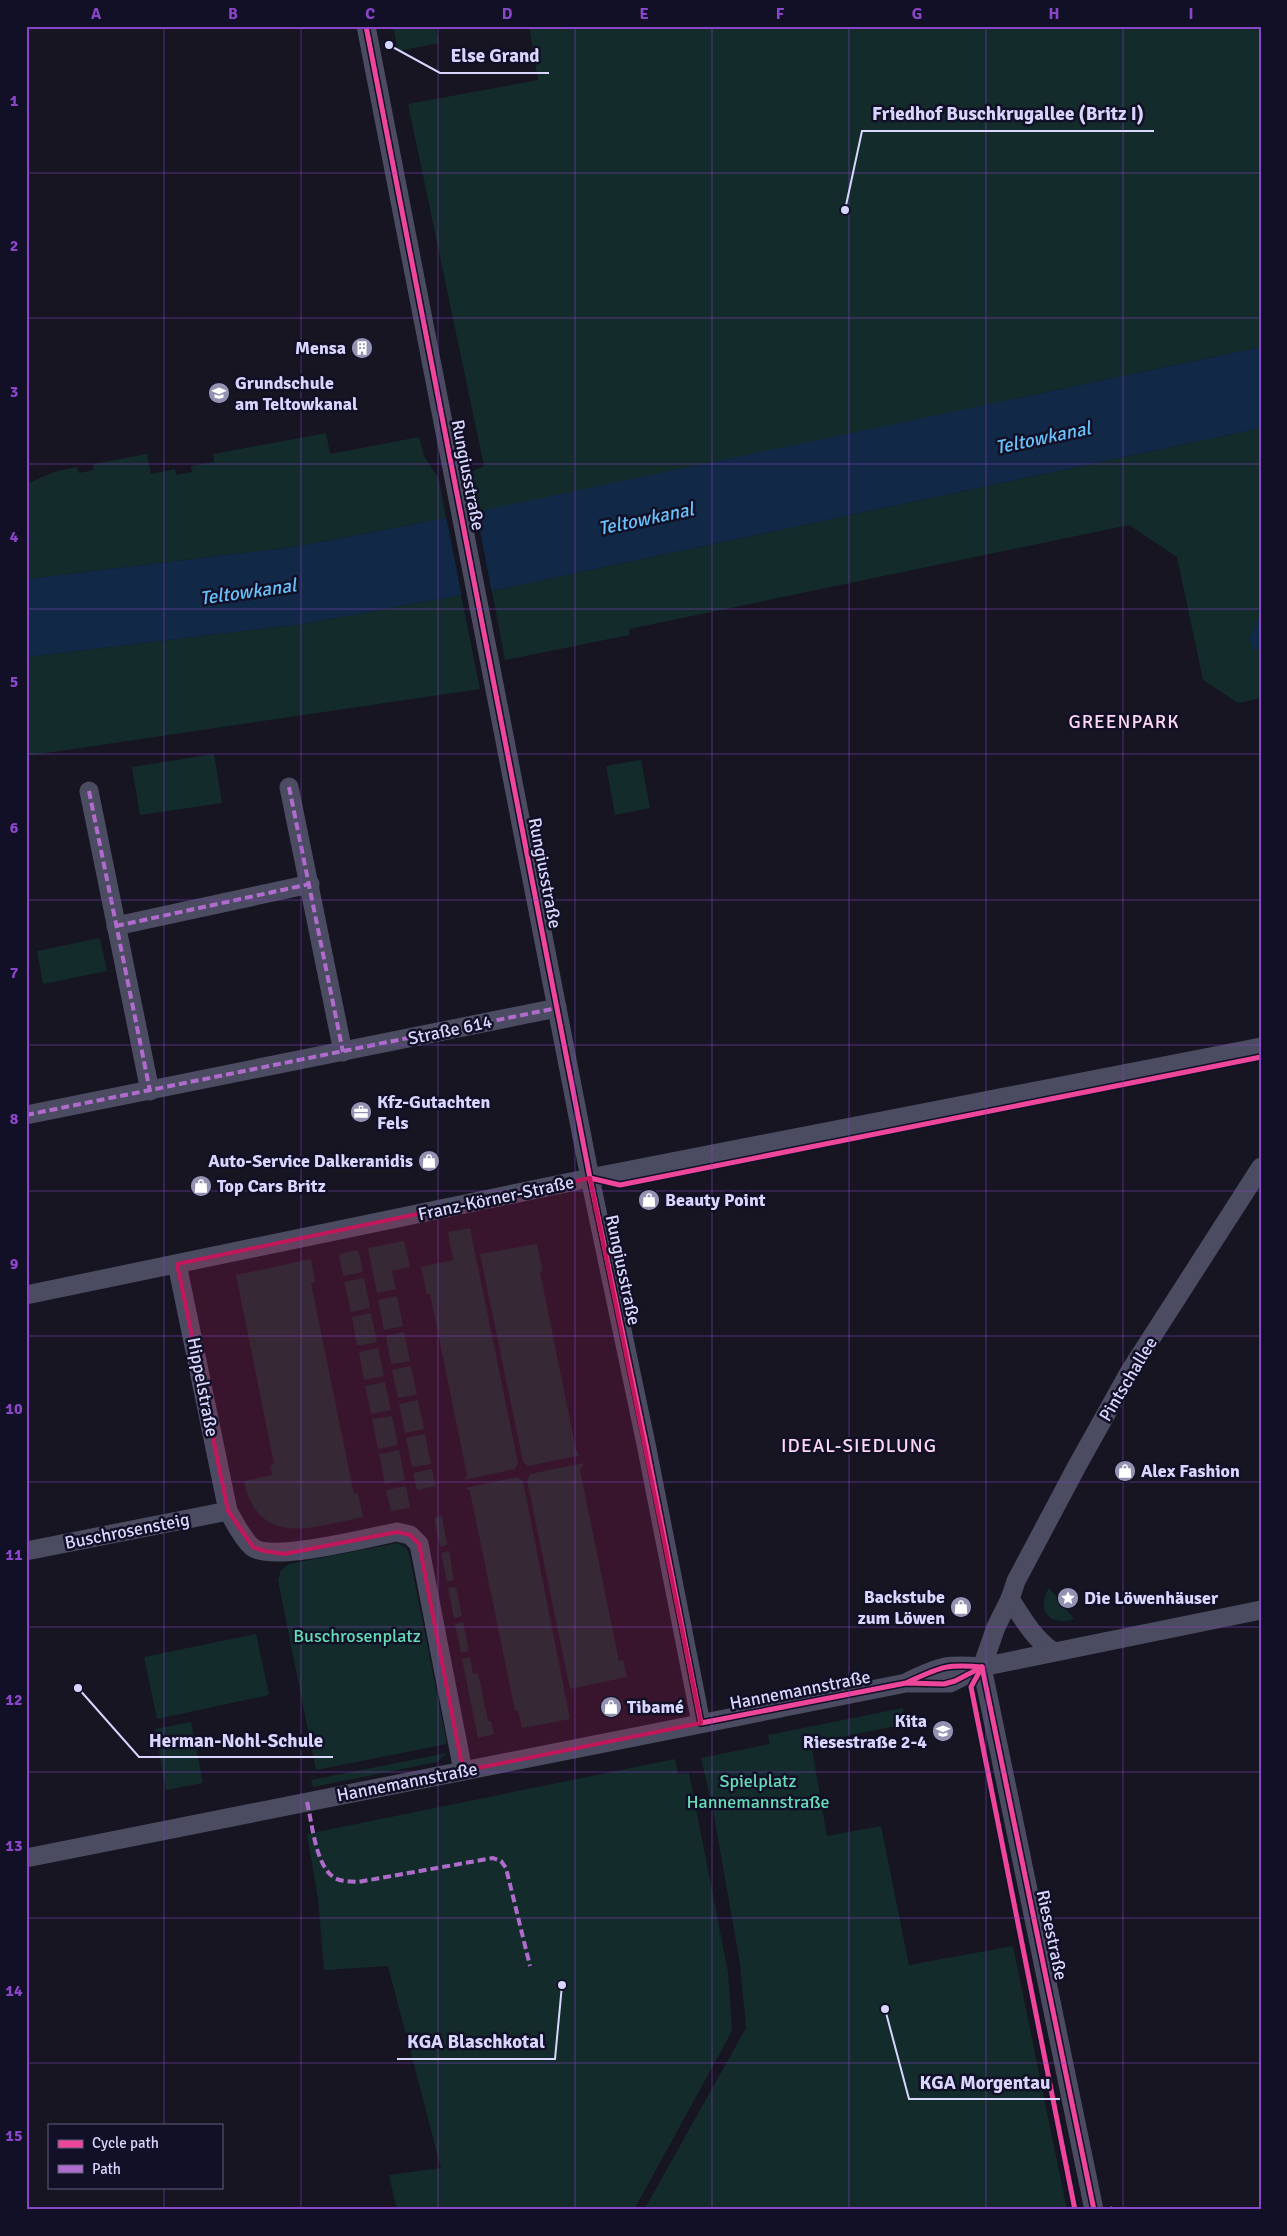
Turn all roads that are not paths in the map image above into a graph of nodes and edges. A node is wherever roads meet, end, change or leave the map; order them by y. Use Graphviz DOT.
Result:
graph roads {
  1 [pos="366,26"];
  2 [pos="290,787"];
  3 [pos="89,791"];
  4 [pos="310,884"];
  5 [pos="116,926"];
  6 [pos="557,1008"];
  7 [pos="1261,1047"];
  8 [pos="343,1052"];
  9 [pos="150,1090"];
  10 [pos="26,1115"];
  11 [pos="1261,1167"];
  12 [pos="590,1178"];
  13 [pos="177,1264"];
  14 [pos="26,1295"];
  15 [pos="228,1511"];
  16 [pos="26,1551"];
  17 [pos="1010,1599"];
  18 [pos="1261,1610"];
  19 [pos="1052,1651"];
  20 [pos="982,1667"];
  21 [pos="701,1723"];
  22 [pos="463,1771"];
  23 [pos="26,1858"];
  24 [pos="1094,2210"];
  1 -- 6 [label="street, Rungiusstraße"];
  2 -- 4 [label="street"];
  3 -- 5 [label="street"];
  4 -- 5 [label="street"];
  4 -- 8 [label="street"];
  5 -- 9 [label="street"];
  6 -- 8 [label="street, Straße 614"];
  6 -- 12 [label="street, Rungiusstraße"];
  7 -- 12 [label="street, Franz-Körner-Straße"];
  8 -- 9 [label="street, Straße 614"];
  9 -- 10 [label="street, Straße 614"];
  11 -- 17 [label="street, Pintschallee"];
  12 -- 13 [label="street, Franz-Körner-Straße"];
  12 -- 21 [label="street, Rungiusstraße"];
  13 -- 14 [label="street, Franz-Körner-Straße"];
  13 -- 15 [label="street, Hippelstraße"];
  15 -- 16 [label="street, Buschrosensteig"];
  15 -- 22 [label="street"];
  17 -- 19 [label="street"];
  17 -- 20 [label="street, Pintschallee"];
  18 -- 19 [label="street, Hannemannstraße"];
  19 -- 20 [label="street, Hannemannstraße"];
  20 -- 21 [label="street, Hannemannstraße"];
  20 -- 24 [label="street, Riesestraße"];
  21 -- 22 [label="street, Hannemannstraße"];
  22 -- 23 [label="street, Hannemannstraße"];
}
